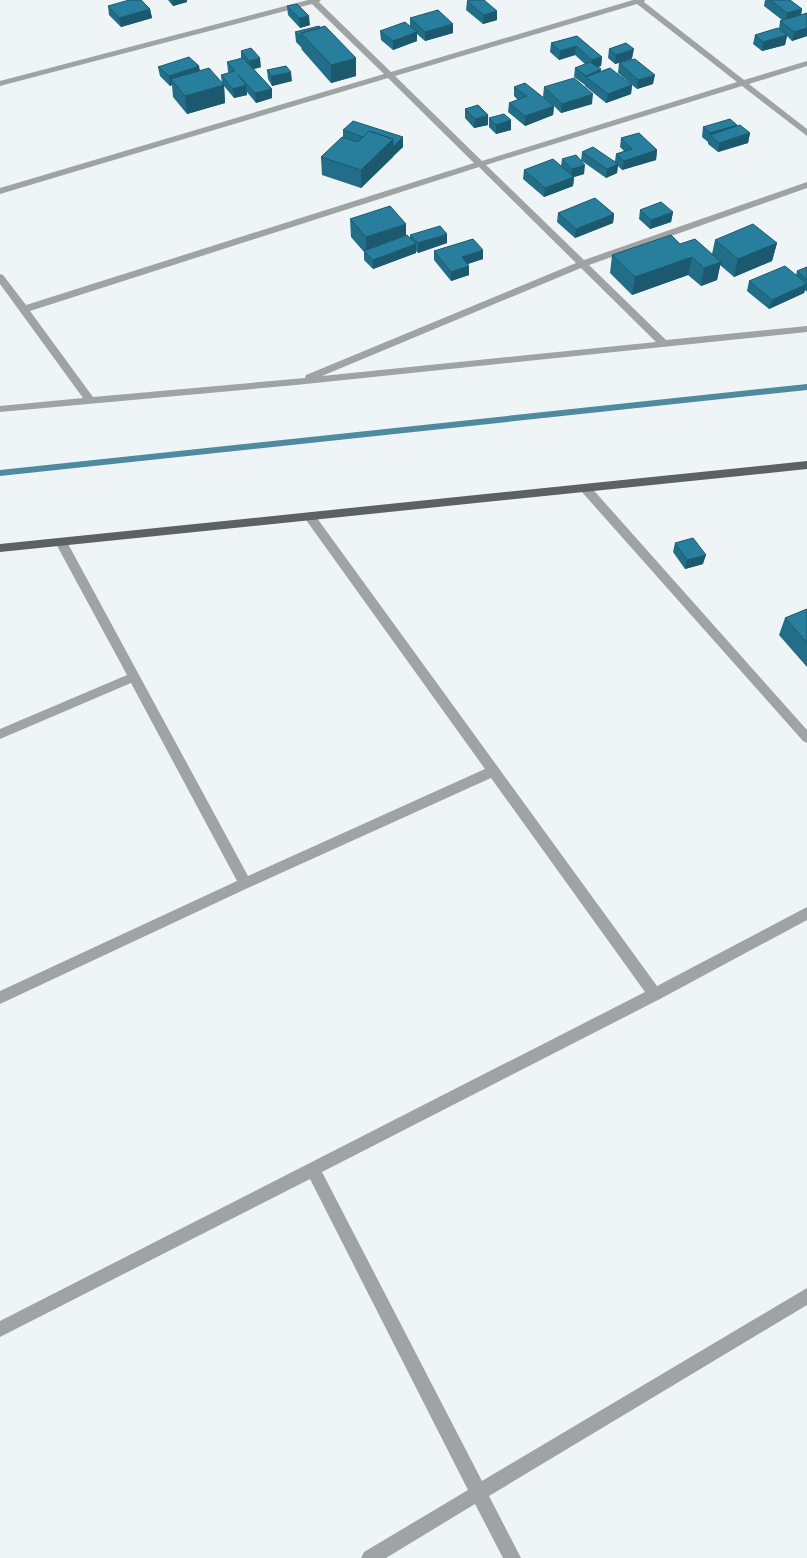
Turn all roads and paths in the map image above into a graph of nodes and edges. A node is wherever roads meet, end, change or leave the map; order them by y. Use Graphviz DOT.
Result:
graph roads {
  1 [pos="315,0"];
  2 [pos="639,0"];
  3 [pos="807,63"];
  4 [pos="390,76"];
  5 [pos="743,83"];
  6 [pos="0,84"];
  7 [pos="807,133"];
  8 [pos="480,164"];
  9 [pos="807,185"];
  10 [pos="0,191"];
  11 [pos="583,264"];
  12 [pos="0,277"];
  13 [pos="25,309"];
  14 [pos="807,328"];
  15 [pos="664,344"];
  16 [pos="296,382"];
  17 [pos="90,400"];
  18 [pos="0,409"];
  19 [pos="807,465"];
  20 [pos="585,488"];
  21 [pos="310,517"];
  22 [pos="62,542"];
  23 [pos="0,548"];
  24 [pos="134,678"];
  25 [pos="0,734"];
  26 [pos="807,738"];
  27 [pos="493,771"];
  28 [pos="245,883"];
  29 [pos="807,913"];
  30 [pos="655,995"];
  31 [pos="0,998"];
  32 [pos="312,1168"];
  33 [pos="807,1296"];
  34 [pos="0,1329"];
  35 [pos="478,1492"];
  36 [pos="370,1558"];
  37 [pos="512,1558"];
  1 -- 4 [label="street"];
  1 -- 6 [label="street"];
  2 -- 4 [label="street"];
  2 -- 5 [label="street"];
  3 -- 5 [label="street"];
  4 -- 8 [label="street"];
  4 -- 10 [label="street"];
  5 -- 7 [label="street"];
  5 -- 8 [label="street"];
  8 -- 11 [label="street"];
  8 -- 13 [label="street"];
  9 -- 11 [label="street"];
  11 -- 15 [label="street"];
  11 -- 16 [label="street"];
  12 -- 13 [label="street"];
  13 -- 17 [label="street"];
  14 -- 15 [label="street"];
  15 -- 16 [label="street"];
  16 -- 17 [label="street"];
  17 -- 18 [label="street"];
  19 -- 20 [label="main road"];
  20 -- 21 [label="main road"];
  20 -- 26 [label="street"];
  21 -- 22 [label="main road"];
  21 -- 27 [label="street"];
  22 -- 23 [label="main road"];
  22 -- 24 [label="street"];
  24 -- 25 [label="street"];
  24 -- 28 [label="street"];
  27 -- 28 [label="street"];
  27 -- 30 [label="street"];
  28 -- 31 [label="street"];
  29 -- 30 [label="street"];
  30 -- 32 [label="street"];
  32 -- 34 [label="street"];
  32 -- 35 [label="street"];
  33 -- 35 [label="street"];
  35 -- 36 [label="street"];
  35 -- 37 [label="street"];
}
